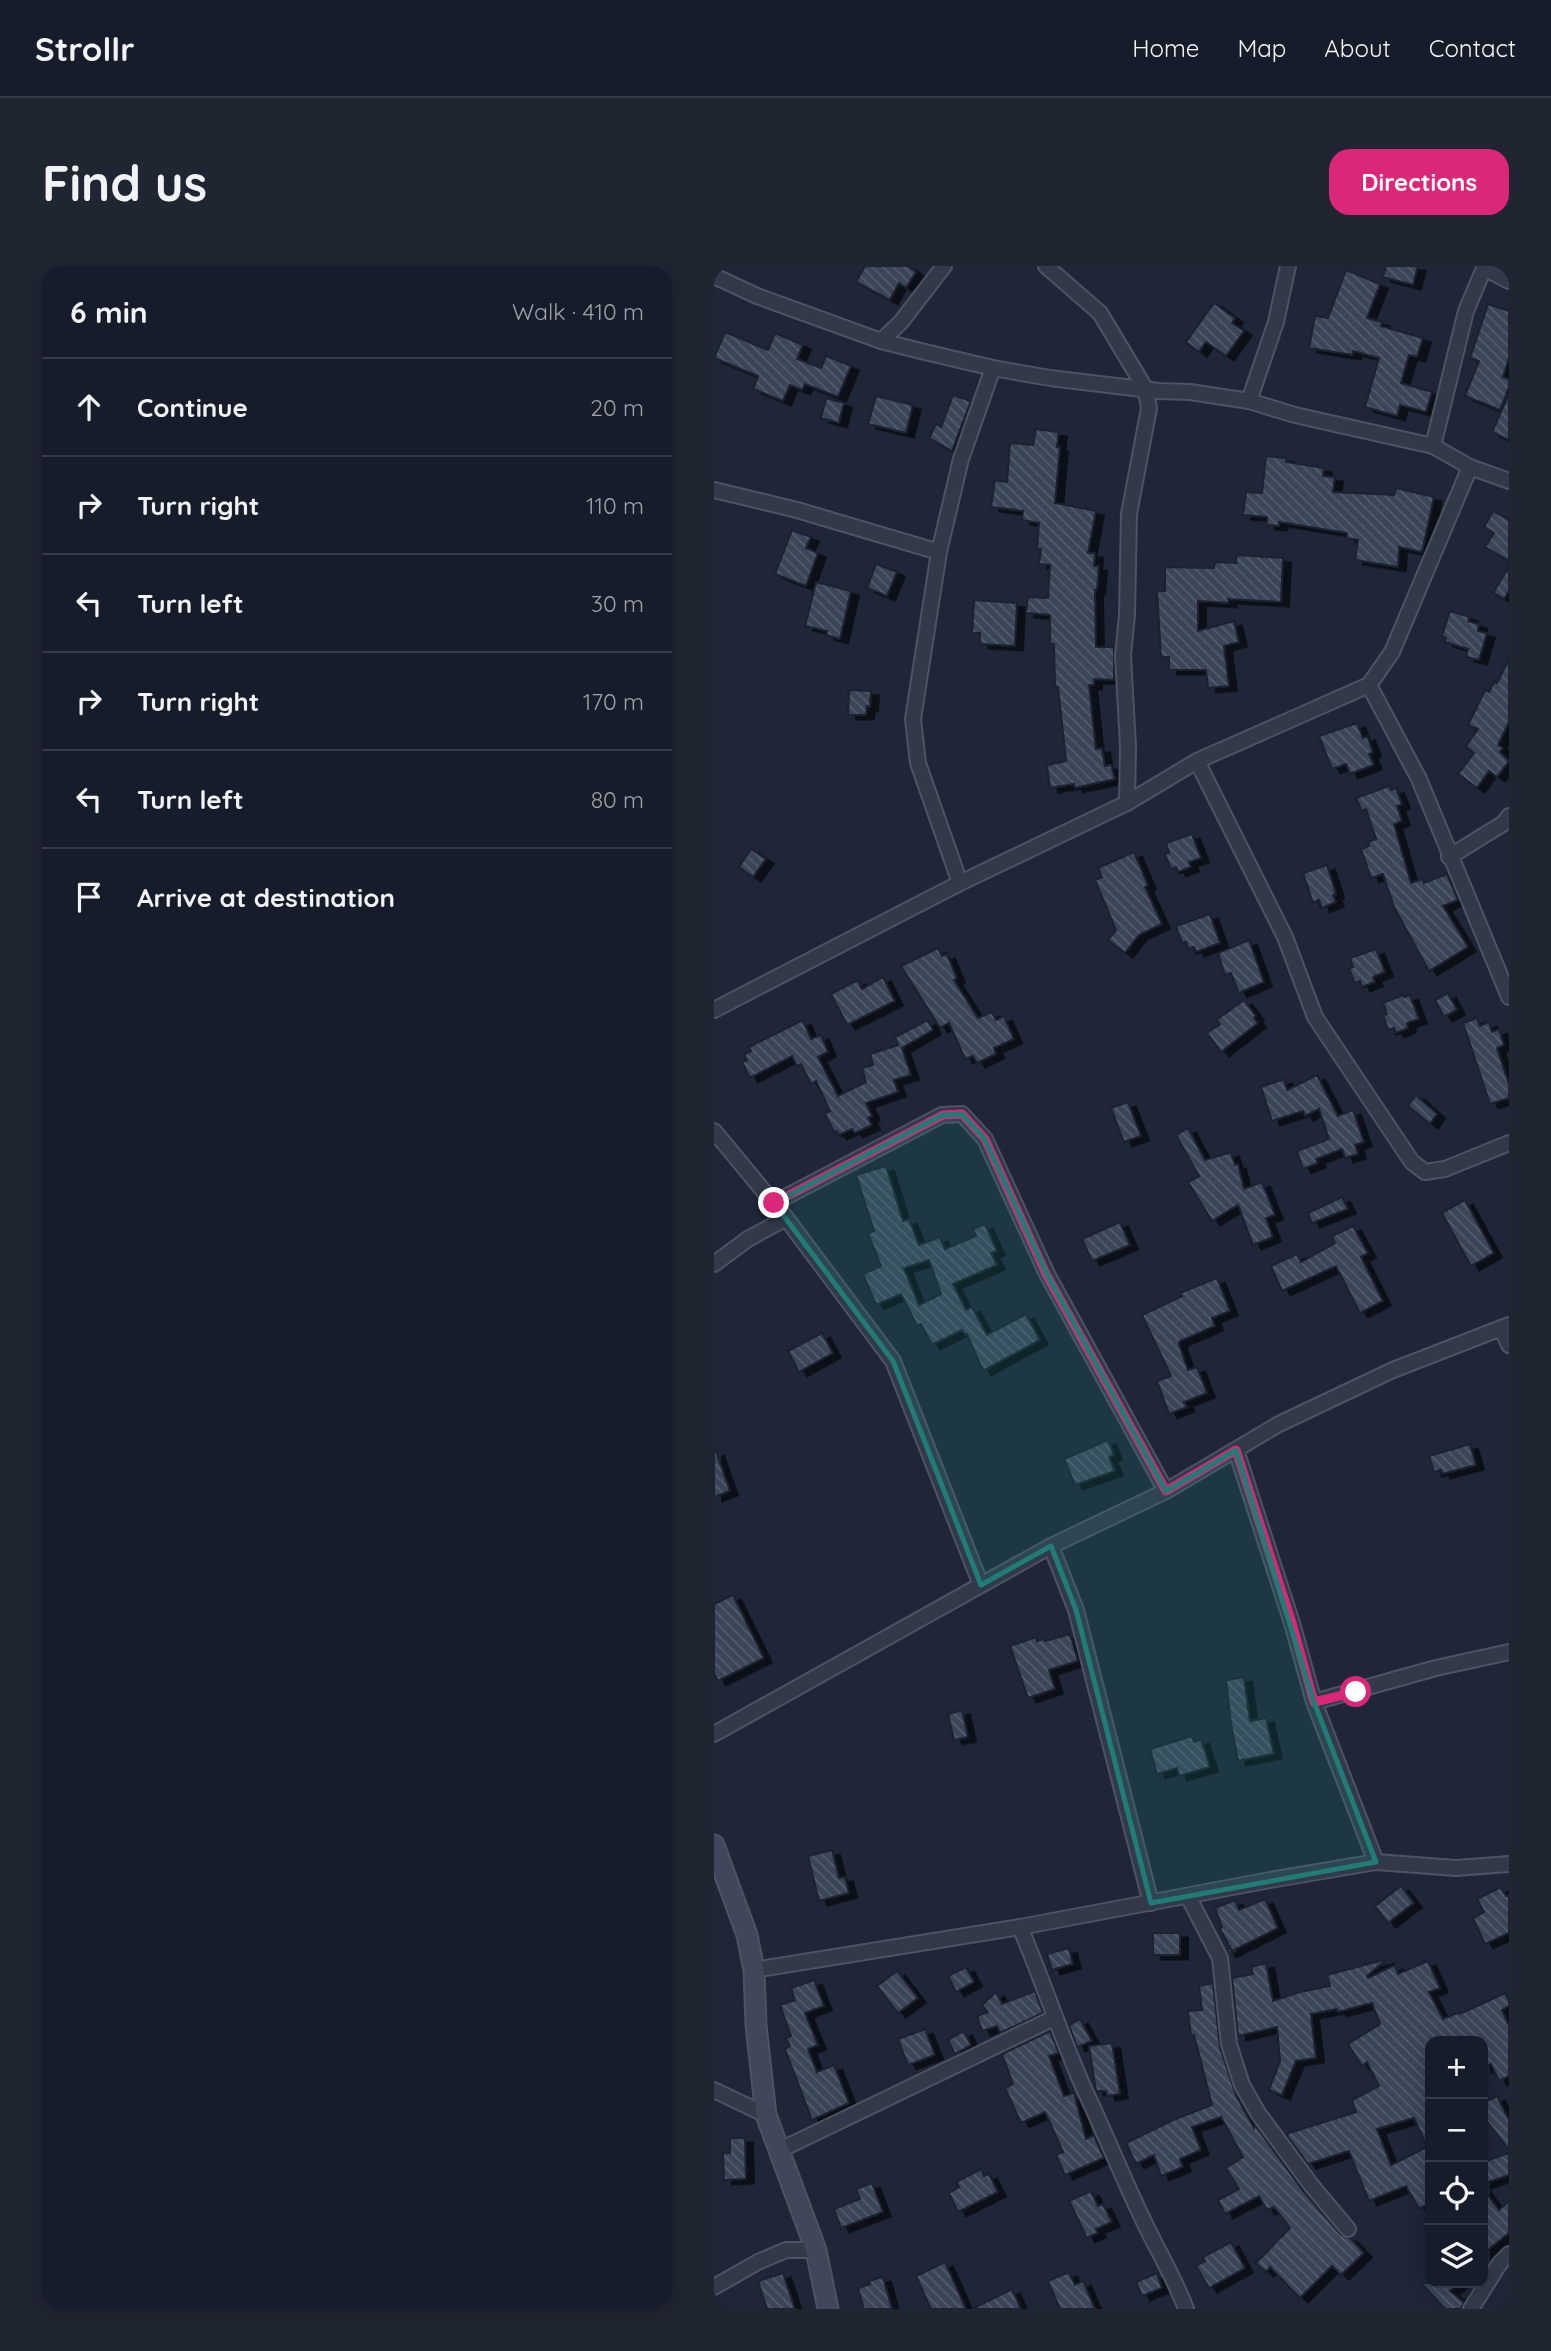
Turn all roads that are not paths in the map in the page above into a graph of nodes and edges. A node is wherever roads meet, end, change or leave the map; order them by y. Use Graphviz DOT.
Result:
graph roads {
  1 [pos="944,266"];
  2 [pos="1046,266"];
  3 [pos="1288,266"];
  4 [pos="1484,267"];
  5 [pos="714,276"];
  6 [pos="1509,281"];
  7 [pos="881,341"];
  8 [pos="993,368"];
  9 [pos="1145,388"];
  10 [pos="1249,401"];
  11 [pos="1433,446"];
  12 [pos="1470,467"];
  13 [pos="1509,481"];
  14 [pos="714,490"];
  15 [pos="939,552"];
  16 [pos="1369,685"];
  17 [pos="1197,761"];
  18 [pos="1127,803"];
  19 [pos="1509,816"];
  20 [pos="1449,857"];
  21 [pos="960,883"];
  22 [pos="1509,997"];
  23 [pos="714,1010"];
  24 [pos="714,1131"];
  25 [pos="1509,1143"];
  26 [pos="774,1203"];
  27 [pos="786,1218"];
  28 [pos="714,1264"];
  29 [pos="1505,1327"];
  30 [pos="1509,1345"];
  31 [pos="1236,1450"];
  32 [pos="1166,1491"];
  33 [pos="1051,1546"];
  34 [pos="981,1586"];
  35 [pos="1509,1652"];
  36 [pos="1314,1702"];
  37 [pos="714,1734"];
  38 [pos="714,1848"];
  39 [pos="1377,1862"];
  40 [pos="1509,1864"];
  41 [pos="1188,1896"];
  42 [pos="1151,1903"];
  43 [pos="1020,1927"];
  44 [pos="754,1970"];
  45 [pos="1054,2018"];
  46 [pos="714,2090"];
  47 [pos="766,2115"];
  48 [pos="778,2151"];
  49 [pos="1348,2229"];
  50 [pos="816,2250"];
  51 [pos="1509,2253"];
  52 [pos="714,2287"];
  53 [pos="828,2309"];
  54 [pos="1186,2309"];
  55 [pos="1471,2309"];
  1 -- 7 [label="street"];
  2 -- 9 [label="street"];
  3 -- 10 [label="street"];
  4 -- 6 [label="street"];
  4 -- 11 [label="street"];
  5 -- 7 [label="street"];
  7 -- 8 [label="street"];
  8 -- 9 [label="street"];
  8 -- 15 [label="street"];
  9 -- 10 [label="street"];
  9 -- 18 [label="street"];
  10 -- 11 [label="street"];
  11 -- 12 [label="street"];
  12 -- 13 [label="street"];
  12 -- 16 [label="street"];
  14 -- 15 [label="street"];
  15 -- 21 [label="street"];
  16 -- 17 [label="street"];
  16 -- 20 [label="street"];
  17 -- 18 [label="street"];
  17 -- 25 [label="street"];
  18 -- 21 [label="street"];
  19 -- 20 [label="street"];
  20 -- 22 [label="street"];
  21 -- 23 [label="street"];
  24 -- 26 [label="street"];
  26 -- 27 [label="street"];
  26 -- 32 [label="street"];
  27 -- 28 [label="street"];
  27 -- 34 [label="street"];
  29 -- 30 [label="street"];
  29 -- 31 [label="street"];
  31 -- 32 [label="street"];
  31 -- 36 [label="street"];
  32 -- 33 [label="street"];
  33 -- 34 [label="street"];
  33 -- 42 [label="street"];
  34 -- 37 [label="street"];
  35 -- 36 [label="street"];
  36 -- 39 [label="street"];
  38 -- 44 [label="street"];
  39 -- 40 [label="street"];
  39 -- 41 [label="street"];
  41 -- 42 [label="street"];
  41 -- 49 [label="street"];
  42 -- 43 [label="street"];
  43 -- 44 [label="street"];
  43 -- 45 [label="street"];
  44 -- 47 [label="street"];
  45 -- 48 [label="street"];
  45 -- 54 [label="street"];
  46 -- 47 [label="street"];
  47 -- 48 [label="street"];
  48 -- 50 [label="street"];
  50 -- 52 [label="street"];
  50 -- 53 [label="street"];
  51 -- 55 [label="street"];
}
